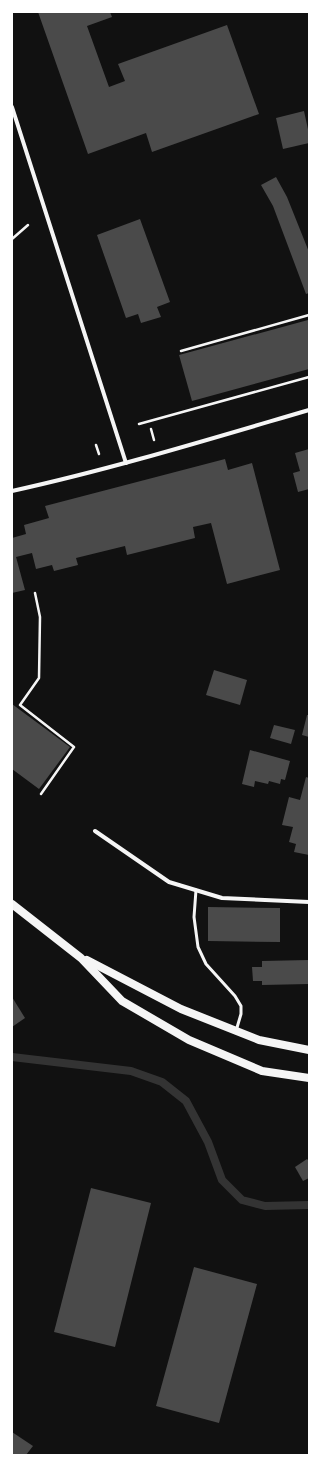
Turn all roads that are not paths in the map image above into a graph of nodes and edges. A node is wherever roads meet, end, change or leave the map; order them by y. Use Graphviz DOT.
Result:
graph roads {
  1 [pos="12,107"];
  2 [pos="309,410"];
  3 [pos="126,463"];
  4 [pos="12,491"];
  5 [pos="95,831"];
  6 [pos="196,890"];
  7 [pos="309,902"];
  8 [pos="12,904"];
  9 [pos="81,958"];
  10 [pos="236,1031"];
  11 [pos="309,1050"];
  12 [pos="309,1078"];
  1 -- 3 [label="street"];
  2 -- 3 [label="street"];
  3 -- 4 [label="street"];
  5 -- 6 [label="street"];
  6 -- 7 [label="street"];
  6 -- 10 [label="lane"];
  8 -- 9 [label="main road"];
  9 -- 10 [label="main road"];
  9 -- 12 [label="main road"];
  10 -- 11 [label="main road"];
}
